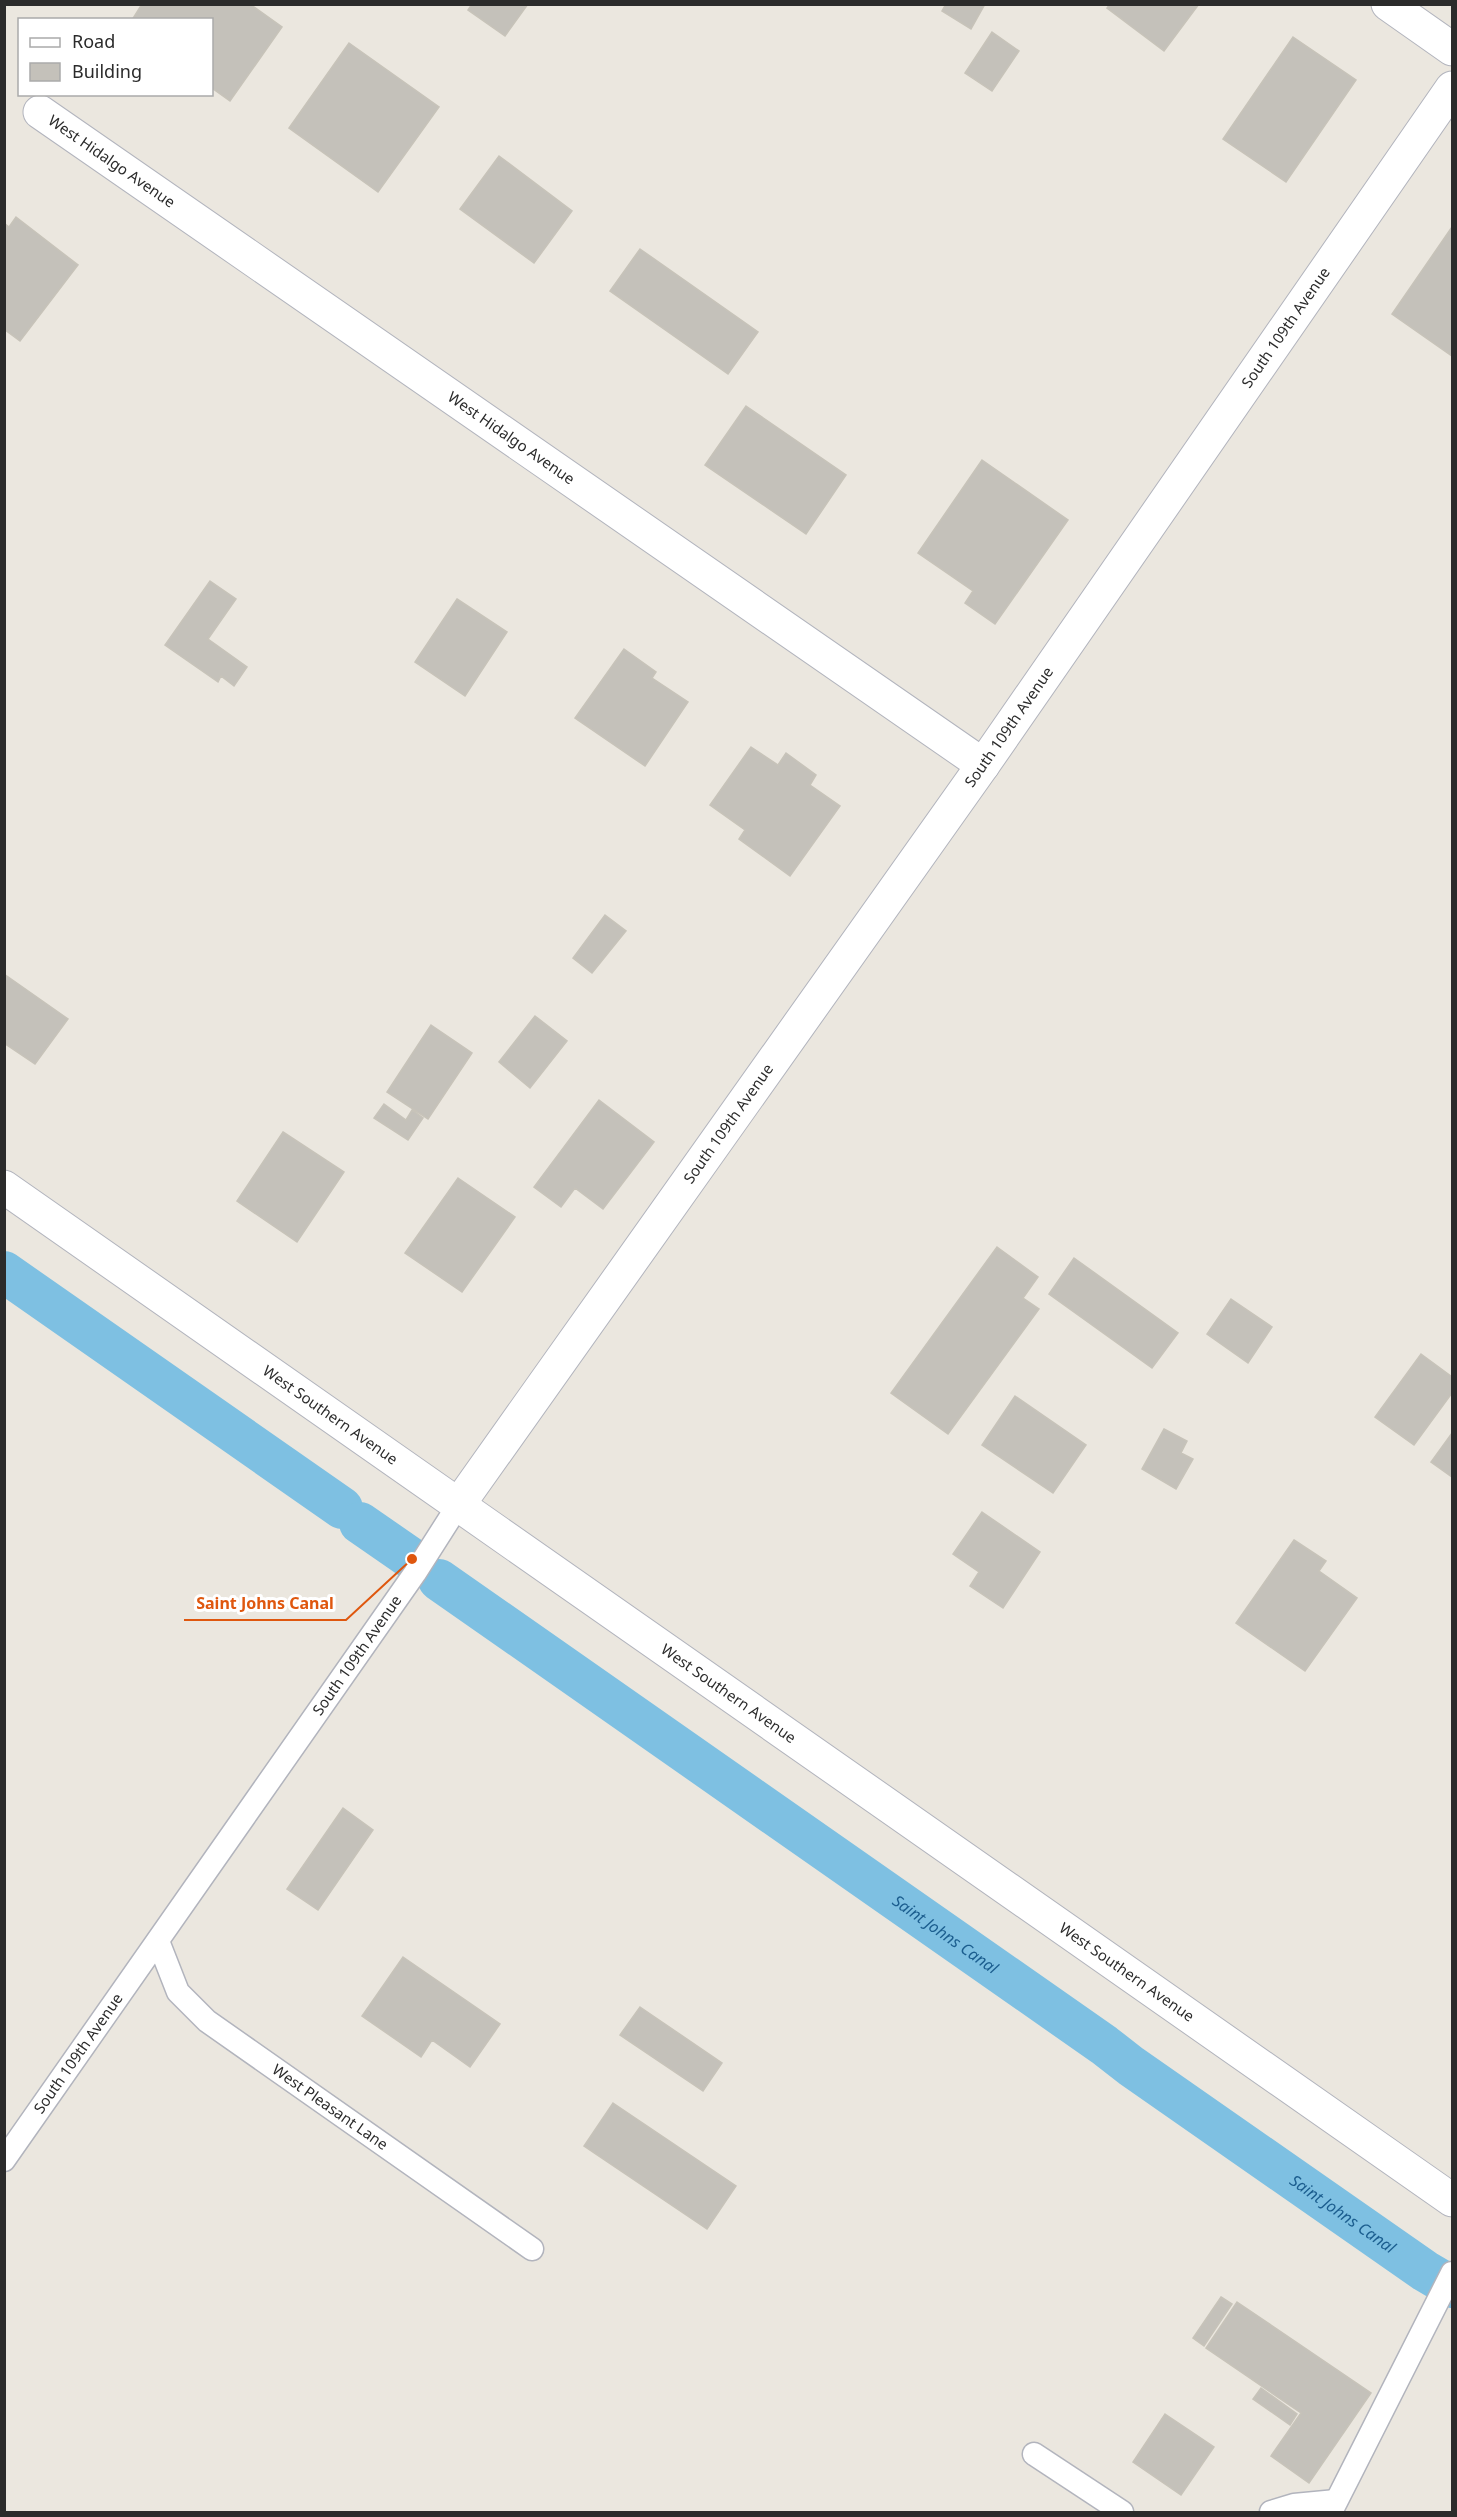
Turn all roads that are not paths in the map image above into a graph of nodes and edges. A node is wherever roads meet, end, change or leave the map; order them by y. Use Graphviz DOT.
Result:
graph roads {
  1 [pos="1388,4"];
  2 [pos="1452,49"];
  3 [pos="1452,88"];
  4 [pos="40,112"];
  5 [pos="983,765"];
  6 [pos="4,1186"];
  7 [pos="459,1504"];
  8 [pos="158,1941"];
  9 [pos="4,2160"];
  10 [pos="1452,2200"];
  11 [pos="532,2250"];
  12 [pos="1452,2273"];
  13 [pos="1034,2454"];
  14 [pos="1334,2507"];
  15 [pos="1122,2512"];
  16 [pos="1270,2512"];
  1 -- 2 [label="street"];
  3 -- 5 [label="street, South 109th Avenue"];
  4 -- 5 [label="street, West Hidalgo Avenue"];
  5 -- 7 [label="street, South 109th Avenue"];
  6 -- 7 [label="street, West Southern Avenue"];
  7 -- 8 [label="lane, South 109th Avenue"];
  7 -- 10 [label="street, West Southern Avenue"];
  8 -- 9 [label="lane, South 109th Avenue"];
  8 -- 11 [label="lane, West Pleasant Lane"];
  12 -- 14 [label="lane"];
  13 -- 15 [label="lane"];
  14 -- 16 [label="lane"];
}
